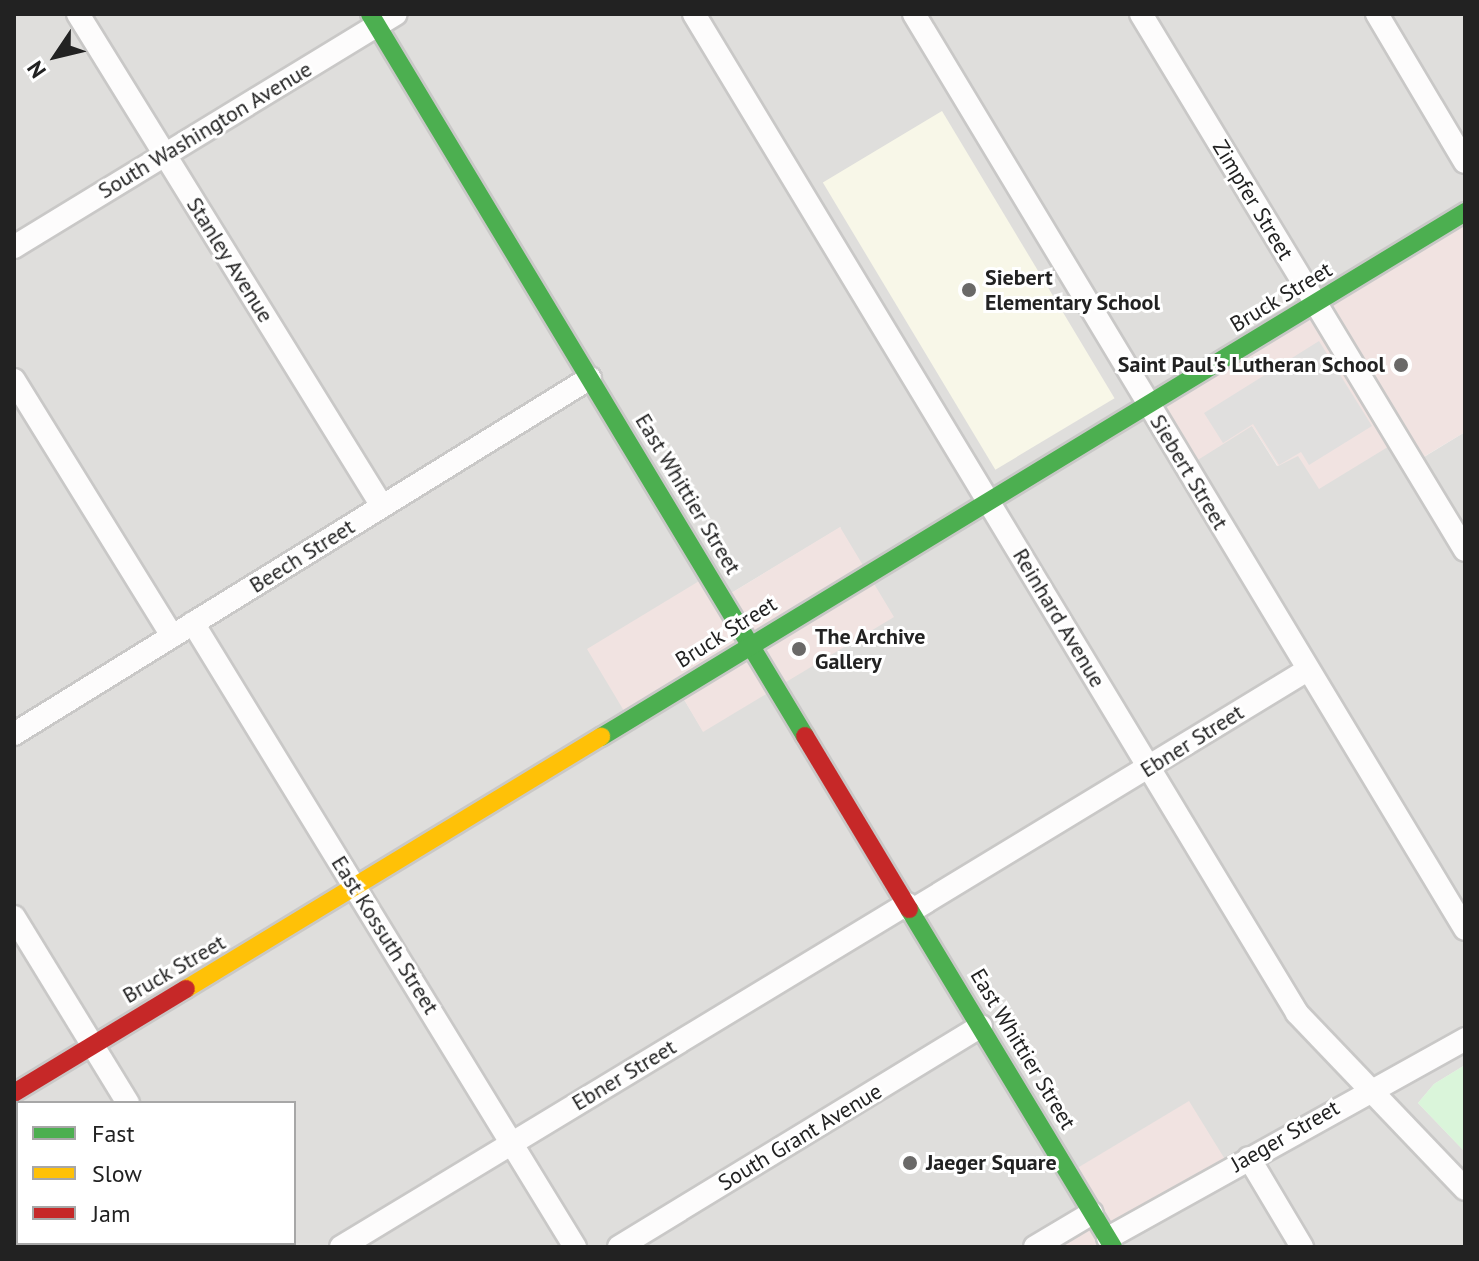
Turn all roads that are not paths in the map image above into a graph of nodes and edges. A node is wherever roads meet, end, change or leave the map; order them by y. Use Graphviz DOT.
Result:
graph roads {
  1 [pos="78,14"];
  2 [pos="396,14"];
  3 [pos="694,14"];
  4 [pos="914,14"];
  5 [pos="1141,14"];
  6 [pos="1377,14"];
  7 [pos="373,20"];
  8 [pos="164,153"];
  9 [pos="1465,162"];
  10 [pos="1465,212"];
  11 [pos="14,247"];
  12 [pos="1316,304"];
  13 [pos="590,378"];
  14 [pos="14,380"];
  15 [pos="1148,405"];
  16 [pos="988,501"];
  17 [pos="382,506"];
  18 [pos="1465,550"];
  19 [pos="193,623"];
  20 [pos="172,636"];
  21 [pos="751,644"];
  22 [pos="1308,670"];
  23 [pos="14,734"];
  24 [pos="1149,767"];
  25 [pos="355,886"];
  26 [pos="909,907"];
  27 [pos="14,917"];
  28 [pos="1465,929"];
  29 [pos="981,1026"];
  30 [pos="1465,1039"];
  31 [pos="92,1045"];
  32 [pos="1369,1088"];
  33 [pos="14,1093"];
  34 [pos="127,1101"];
  35 [pos="512,1143"];
  36 [pos="1249,1158"];
  37 [pos="1465,1189"];
  38 [pos="1092,1213"];
  39 [pos="1110,1242"];
  40 [pos="341,1247"];
  41 [pos="575,1247"];
  42 [pos="619,1247"];
  43 [pos="1035,1247"];
  44 [pos="1302,1247"];
  1 -- 8 [label="street, Stanley Avenue"];
  2 -- 7 [label="street, South Washington Avenue"];
  3 -- 16 [label="street, Reinhard Avenue"];
  4 -- 15 [label="street, Siebert Street"];
  5 -- 12 [label="street, Zimpfer Street"];
  6 -- 9 [label="street"];
  7 -- 8 [label="street, South Washington Avenue"];
  7 -- 13 [label="street, East Whittier Street"];
  8 -- 11 [label="street, South Washington Avenue"];
  8 -- 17 [label="street, Stanley Avenue"];
  10 -- 12 [label="street, Bruck Street"];
  12 -- 15 [label="street, Bruck Street"];
  12 -- 18 [label="street, Zimpfer Street"];
  13 -- 17 [label="street, Beech Street"];
  13 -- 21 [label="street, East Whittier Street"];
  14 -- 20 [label="street"];
  15 -- 16 [label="street, Bruck Street"];
  15 -- 22 [label="street, Siebert Street"];
  16 -- 21 [label="street, Bruck Street"];
  16 -- 24 [label="street, Reinhard Avenue"];
  17 -- 19 [label="street, Beech Street"];
  19 -- 20 [label="street, Beech Street"];
  19 -- 25 [label="street, East Kossuth Street"];
  20 -- 23 [label="street, Beech Street"];
  21 -- 25 [label="street, Bruck Street"];
  21 -- 26 [label="street, East Whittier Street"];
  22 -- 24 [label="street, Ebner Street"];
  22 -- 28 [label="street, Siebert Street"];
  24 -- 26 [label="street, Ebner Street"];
  24 -- 32 [label="street, Reinhard Avenue"];
  25 -- 31 [label="street, Bruck Street"];
  25 -- 35 [label="street, East Kossuth Street"];
  26 -- 29 [label="street, East Whittier Street"];
  26 -- 35 [label="street, Ebner Street"];
  27 -- 31 [label="street"];
  29 -- 38 [label="street, East Whittier Street"];
  29 -- 42 [label="street, South Grant Avenue"];
  30 -- 32 [label="street, Jaeger Street"];
  31 -- 33 [label="street, Bruck Street"];
  31 -- 34 [label="street"];
  32 -- 36 [label="street, Jaeger Street"];
  32 -- 37 [label="street, Reinhard Avenue"];
  35 -- 40 [label="street, Ebner Street"];
  35 -- 41 [label="street, East Kossuth Street"];
  36 -- 39 [label="street, Jaeger Street"];
  36 -- 44 [label="street"];
  38 -- 39 [label="street, East Whittier Street"];
  38 -- 43 [label="street"];
}
